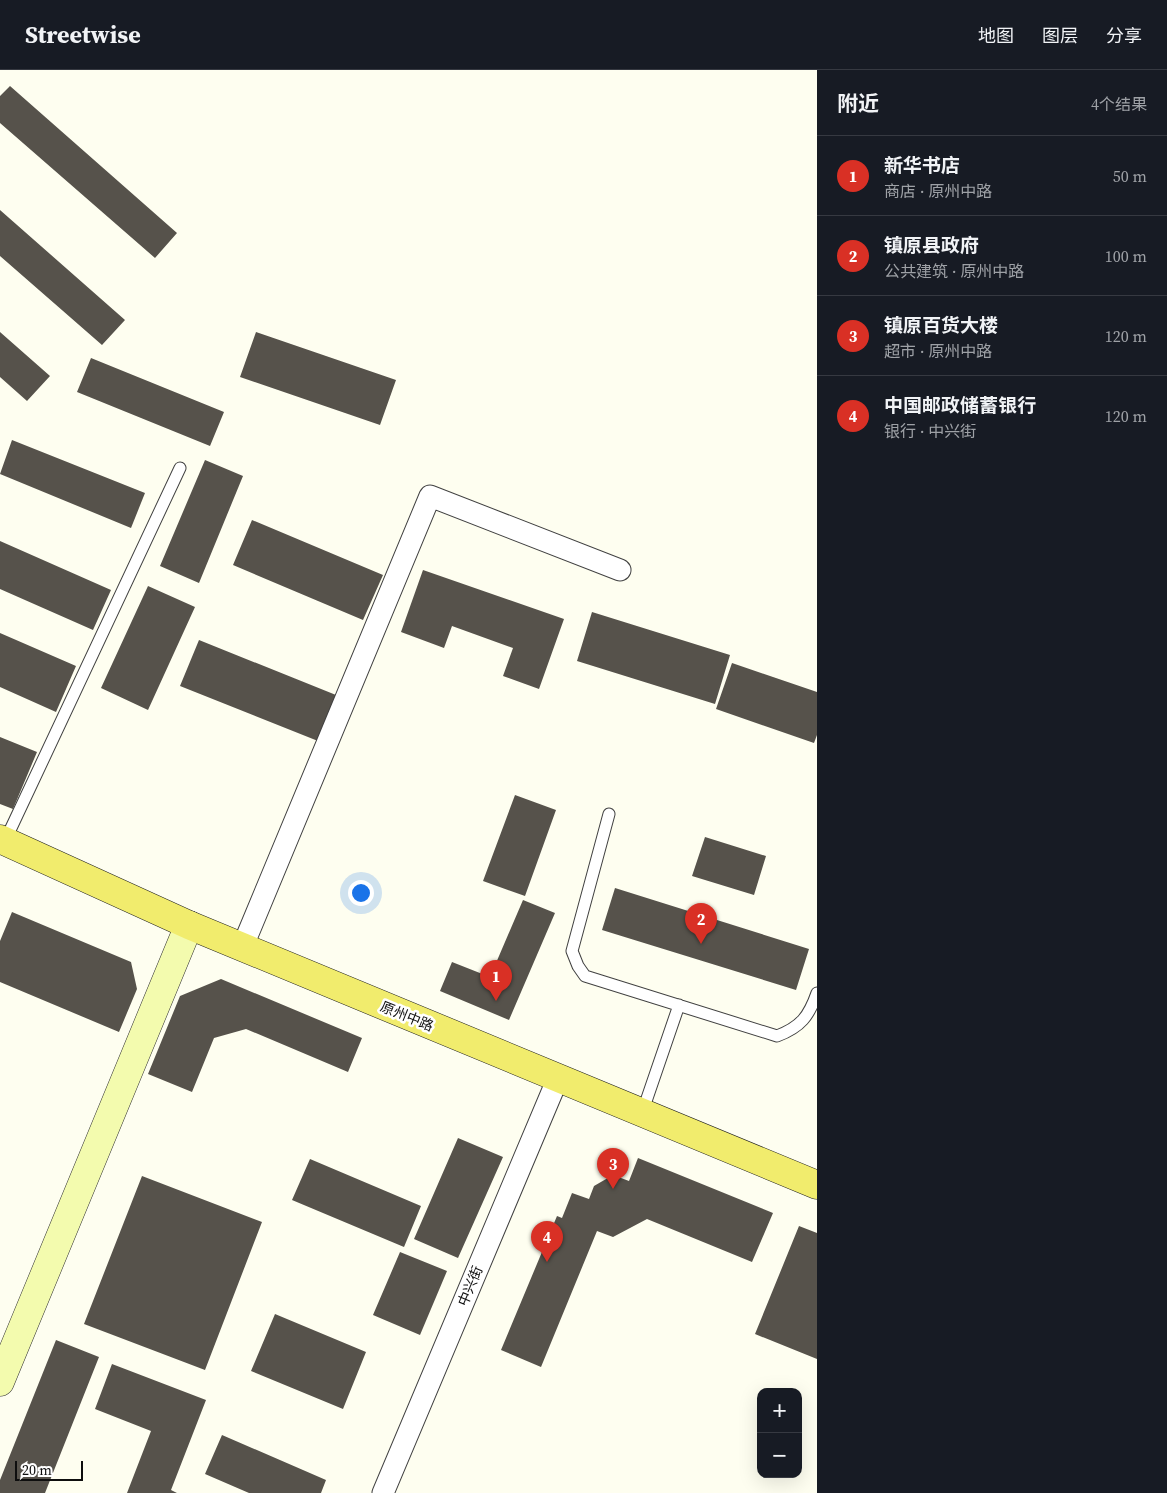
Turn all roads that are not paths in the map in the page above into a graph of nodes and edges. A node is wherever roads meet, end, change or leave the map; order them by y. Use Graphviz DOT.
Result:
graph roads {
  1 [pos="180,468"];
  2 [pos="620,570"];
  3 [pos="609,814"];
  4 [pos="2,840"];
  5 [pos="189,925"];
  6 [pos="242,948"];
  7 [pos="817,993"];
  8 [pos="678,1005"];
  9 [pos="558,1078"];
  10 [pos="642,1113"];
  11 [pos="817,1185"];
  12 [pos="0,1382"];
  13 [pos="383,1493"];
  1 -- 4 [label="lane"];
  2 -- 6 [label="street"];
  3 -- 8 [label="lane"];
  4 -- 5 [label="main road, 原州中路"];
  5 -- 6 [label="main road, 原州中路"];
  5 -- 12 [label="street"];
  6 -- 9 [label="main road, 原州中路"];
  7 -- 8 [label="lane"];
  8 -- 10 [label="lane"];
  9 -- 10 [label="main road, 原州中路"];
  9 -- 13 [label="street, 中兴街"];
  10 -- 11 [label="main road, 原州中路"];
}
